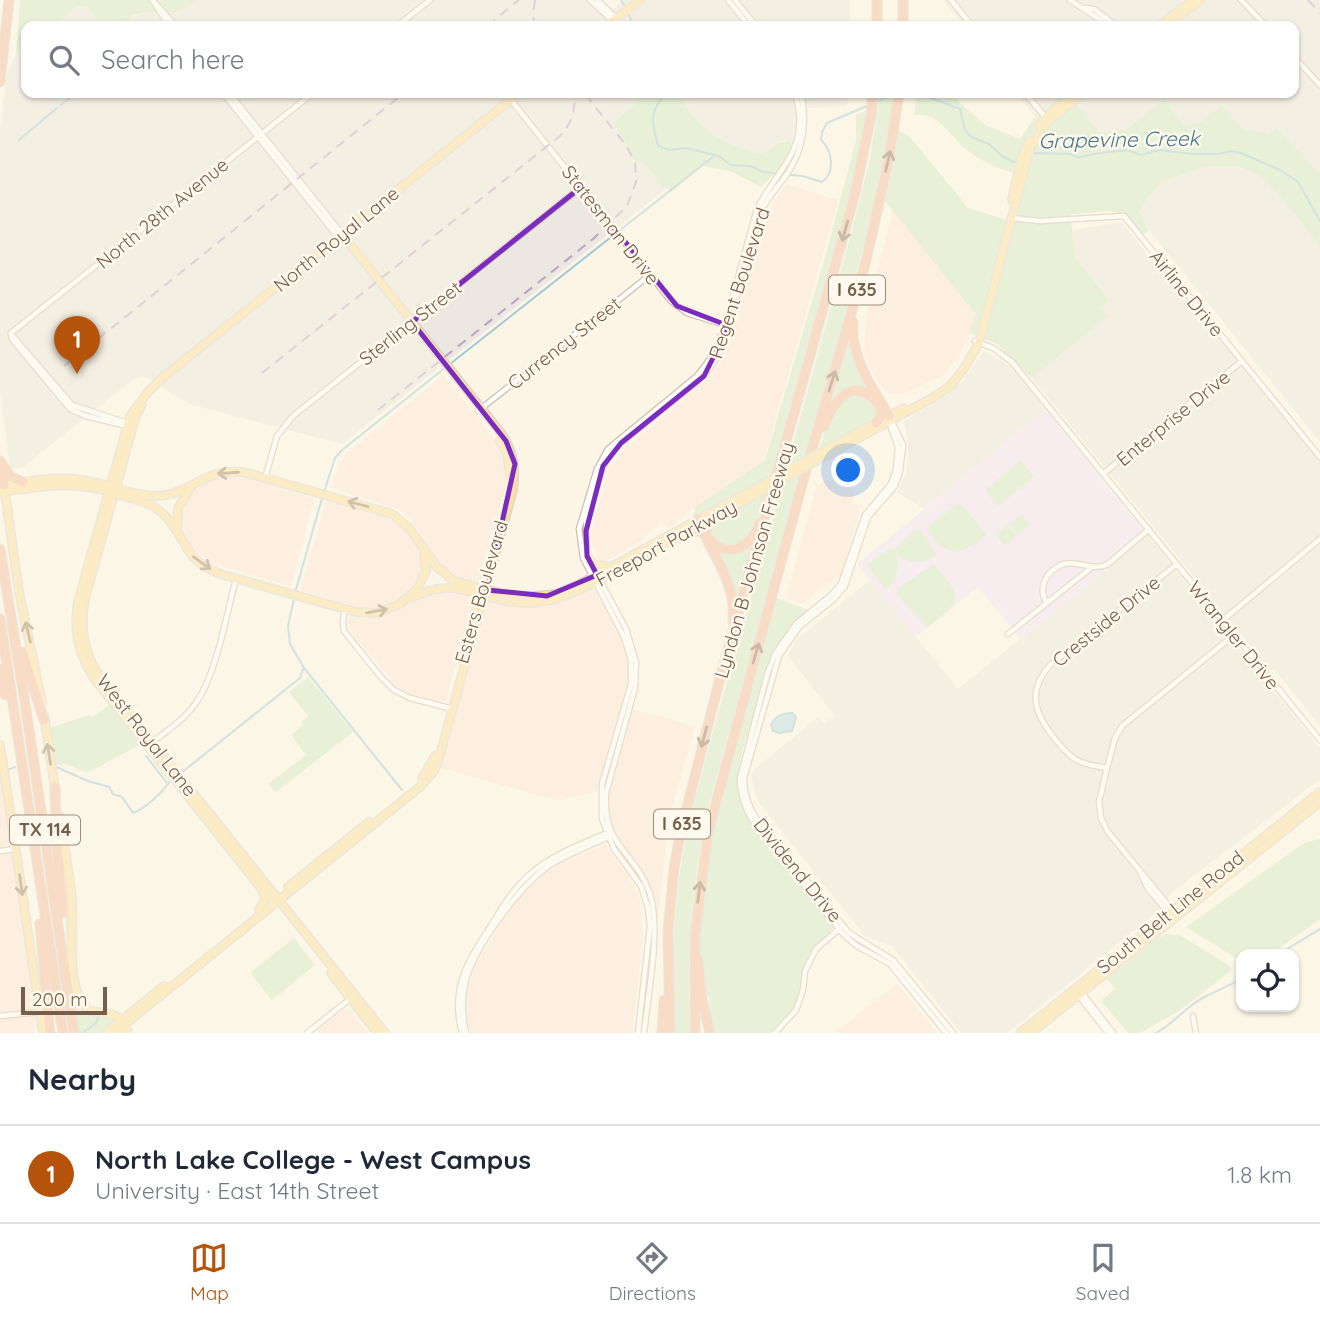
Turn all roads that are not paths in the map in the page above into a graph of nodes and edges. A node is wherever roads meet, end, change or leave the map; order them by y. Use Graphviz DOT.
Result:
graph roads {
  1 [pos="9,0"];
  2 [pos="430,0"];
  3 [pos="590,0"];
  4 [pos="597,0"];
  5 [pos="640,0"];
  6 [pos="728,0"];
  7 [pos="735,0"];
  8 [pos="877,0"];
  9 [pos="903,0"];
  10 [pos="951,0"];
  11 [pos="1070,0"];
  12 [pos="1193,0"];
  13 [pos="1200,0"];
  14 [pos="1241,0"];
  15 [pos="154,2"];
  16 [pos="1085,8"];
  17 [pos="614,20"];
  18 [pos="167,21"];
  19 [pos="171,21"];
  20 [pos="403,21"];
  21 [pos="745,21"];
  22 [pos="752,21"];
  23 [pos="877,21"];
  24 [pos="903,21"];
  25 [pos="968,21"];
  26 [pos="1103,21"];
  27 [pos="1110,21"];
  28 [pos="1166,21"];
  29 [pos="1173,21"];
  30 [pos="1261,21"];
  31 [pos="1299,62"];
  32 [pos="0,82"];
  33 [pos="1320,85"];
  34 [pos="227,98"];
  35 [pos="233,98"];
  36 [pos="307,98"];
  37 [pos="798,98"];
  38 [pos="873,98"];
  39 [pos="898,98"];
  40 [pos="1029,98"];
  41 [pos="1069,98"];
  42 [pos="1076,98"];
  43 [pos="511,99"];
  44 [pos="1047,120"];
  45 [pos="260,135"];
  46 [pos="580,187"];
  47 [pos="1009,217"];
  48 [pos="340,235"];
  49 [pos="866,261"];
  50 [pos="650,275"];
  51 [pos="411,324"];
  52 [pos="727,325"];
  53 [pos="977,342"];
  54 [pos="1242,361"];
  55 [pos="945,387"];
  56 [pos="882,407"];
  57 [pos="480,410"];
  58 [pos="898,411"];
  59 [pos="889,419"];
  60 [pos="876,423"];
  61 [pos="131,426"];
  62 [pos="787,442"];
  63 [pos="828,452"];
  64 [pos="1320,457"];
  65 [pos="0,461"];
  66 [pos="116,469"];
  67 [pos="806,470"];
  68 [pos="1104,474"];
  69 [pos="265,478"];
  70 [pos="52,482"];
  71 [pos="97,482"];
  72 [pos="193,484"];
  73 [pos="23,485"];
  74 [pos="2,489"];
  75 [pos="759,489"];
  76 [pos="113,490"];
  77 [pos="8,508"];
  78 [pos="712,517"];
  79 [pos="701,526"];
  80 [pos="1149,529"];
  81 [pos="688,531"];
  82 [pos="178,534"];
  83 [pos="1320,540"];
  84 [pos="422,547"];
  85 [pos="0,549"];
  86 [pos="587,557"];
  87 [pos="1177,564"];
  88 [pos="613,566"];
  89 [pos="1092,567"];
  90 [pos="0,572"];
  91 [pos="236,578"];
  92 [pos="596,579"];
  93 [pos="484,592"];
  94 [pos="547,596"];
  95 [pos="407,600"];
  96 [pos="1047,603"];
  97 [pos="527,604"];
  98 [pos="345,609"];
  99 [pos="12,614"];
  100 [pos="0,619"];
  101 [pos="1223,620"];
  102 [pos="1008,634"];
  103 [pos="1234,635"];
  104 [pos="0,669"];
  105 [pos="722,671"];
  106 [pos="450,708"];
  107 [pos="44,720"];
  108 [pos="1320,740"];
  109 [pos="17,741"];
  110 [pos="150,744"];
  111 [pos="0,745"];
  112 [pos="1107,768"];
  113 [pos="54,787"];
  114 [pos="1320,792"];
  115 [pos="1320,802"];
  116 [pos="609,835"];
  117 [pos="16,849"];
  118 [pos="0,852"];
  119 [pos="1235,865"];
  120 [pos="261,888"];
  121 [pos="41,898"];
  122 [pos="276,899"];
  123 [pos="259,910"];
  124 [pos="1173,915"];
  125 [pos="841,927"];
  126 [pos="695,935"];
  127 [pos="64,956"];
  128 [pos="670,982"];
  129 [pos="1078,991"];
  130 [pos="352,997"];
  131 [pos="921,997"];
  132 [pos="40,1012"];
  133 [pos="0,1016"];
  134 [pos="1193,1016"];
  135 [pos="120,1020"];
  136 [pos="43,1033"];
  137 [pos="50,1033"];
  138 [pos="63,1033"];
  139 [pos="68,1033"];
  140 [pos="74,1033"];
  141 [pos="106,1033"];
  142 [pos="114,1033"];
  143 [pos="128,1033"];
  144 [pos="307,1033"];
  145 [pos="377,1033"];
  146 [pos="385,1033"];
  147 [pos="463,1033"];
  148 [pos="638,1033"];
  149 [pos="644,1033"];
  150 [pos="662,1033"];
  151 [pos="670,1033"];
  152 [pos="695,1033"];
  153 [pos="709,1033"];
  154 [pos="775,1033"];
  155 [pos="946,1033"];
  156 [pos="953,1033"];
  157 [pos="1020,1033"];
  158 [pos="1031,1033"];
  159 [pos="1111,1033"];
  160 [pos="1196,1033"];
  1 -- 32 [label="highway"];
  2 -- 20 [label="street"];
  3 -- 17 [label="street"];
  4 -- 17 [label="street"];
  5 -- 17 [label="main road"];
  6 -- 21 [label="street"];
  7 -- 22 [label="street"];
  8 -- 23 [label="highway"];
  9 -- 24 [label="highway"];
  10 -- 25 [label="street"];
  11 -- 16 [label="street"];
  12 -- 28 [label="main road"];
  13 -- 29 [label="main road"];
  14 -- 30 [label="street"];
  15 -- 18 [label="street"];
  15 -- 19 [label="street"];
  16 -- 26 [label="street"];
  16 -- 27 [label="street"];
  31 -- 33 [label="street"];
  34 -- 45 [label="street, Esters Boulevard"];
  35 -- 45 [label="street, Esters Boulevard"];
  36 -- 45 [label="street, North 28th Avenue"];
  37 -- 52 [label="street, Regent Boulevard"];
  38 -- 62 [label="highway, Lyndon B Johnson Freeway / I 635, one-way"];
  49 -- 39 [label="highway, Lyndon B Johnson Freeway / I 635, one-way"];
  40 -- 44 [label="street"];
  41 -- 44 [label="main road, Freeport Parkway"];
  42 -- 44 [label="main road, Freeport Parkway"];
  43 -- 46 [label="street, Statesman Drive"];
  43 -- 48 [label="main road, North Royal Lane"];
  44 -- 47 [label="main road, Freeport Parkway"];
  45 -- 48 [label="street, Esters Boulevard"];
  45 -- 61 [label="street, North 28th Avenue"];
  46 -- 50 [label="street, Statesman Drive"];
  46 -- 51 [label="street, Sterling Street"];
  47 -- 53 [label="main road, Freeport Parkway"];
  47 -- 54 [label="street, Airline Drive"];
  48 -- 51 [label="main road, Esters Boulevard"];
  48 -- 61 [label="main road, North Royal Lane"];
  49 -- 56 [label="highway"];
  67 -- 49 [label="highway, Lyndon B Johnson Freeway / I 635, one-way"];
  50 -- 52 [label="street, Statesman Drive"];
  50 -- 57 [label="street, Currency Street"];
  51 -- 57 [label="main road, Esters Boulevard"];
  51 -- 69 [label="street, Sterling Street"];
  52 -- 86 [label="street, Regent Boulevard"];
  52 -- 92 [label="street, Regent Boulevard"];
  53 -- 55 [label="main road, Freeport Parkway"];
  53 -- 68 [label="street, Wrangler Drive"];
  54 -- 64 [label="street, Airline Drive"];
  54 -- 68 [label="street, Enterprise Drive"];
  55 -- 58 [label="main road, Freeport Parkway"];
  55 -- 59 [label="main road, Freeport Parkway"];
  56 -- 58 [label="highway"];
  56 -- 59 [label="highway"];
  56 -- 60 [label="highway"];
  56 -- 67 [label="highway"];
  57 -- 93 [label="main road, Esters Boulevard"];
  58 -- 59 [label="main road, Freeport Parkway"];
  59 -- 60 [label="main road, Freeport Parkway"];
  59 -- 63 [label="main road, Freeport Parkway"];
  59 -- 125 [label="street, Dividend Drive"];
  60 -- 63 [label="main road, Freeport Parkway"];
  61 -- 66 [label="main road, North Royal Lane"];
  61 -- 76 [label="main road, West Royal Lane"];
  62 -- 79 [label="highway"];
  62 -- 105 [label="highway, Lyndon B Johnson Freeway / I 635"];
  63 -- 75 [label="main road, Freeport Parkway, bridge"];
  65 -- 73 [label="highway"];
  65 -- 74 [label="highway"];
  66 -- 71 [label="main road"];
  66 -- 76 [label="main road, North Royal Lane"];
  126 -- 67 [label="highway, Lyndon B Johnson Freeway / I 635, one-way"];
  68 -- 80 [label="street, Wrangler Drive"];
  69 -- 72 [label="main road, Freeport Parkway, one-way"];
  84 -- 69 [label="main road, Freeport Parkway, one-way"];
  70 -- 71 [label="main road"];
  70 -- 73 [label="main road"];
  70 -- 76 [label="main road"];
  71 -- 76 [label="main road"];
  72 -- 76 [label="main road"];
  72 -- 82 [label="main road"];
  73 -- 74 [label="main road"];
  73 -- 77 [label="main road"];
  74 -- 77 [label="main road"];
  75 -- 78 [label="main road, Freeport Parkway"];
  75 -- 79 [label="main road, Freeport Parkway"];
  76 -- 82 [label="main road"];
  76 -- 110 [label="main road, West Royal Lane"];
  107 -- 77 [label="main road, one-way"];
  78 -- 79 [label="highway"];
  79 -- 81 [label="highway"];
  79 -- 88 [label="main road, Freeport Parkway"];
  79 -- 105 [label="highway"];
  80 -- 87 [label="street, Wrangler Drive"];
  80 -- 89 [label="street"];
  81 -- 92 [label="main road, Freeport Parkway"];
  82 -- 91 [label="main road, one-way"];
  83 -- 101 [label="street"];
  84 -- 93 [label="main road, Freeport Parkway"];
  84 -- 95 [label="main road"];
  85 -- 99 [label="highway, TX 114"];
  86 -- 88 [label="main road"];
  86 -- 92 [label="street, Regent Boulevard"];
  87 -- 101 [label="street, Wrangler Drive"];
  87 -- 112 [label="street, Crestside Drive"];
  88 -- 92 [label="main road, Freeport Parkway"];
  89 -- 96 [label="street"];
  89 -- 96 [label="street"];
  90 -- 139 [label="highway"];
  91 -- 98 [label="main road"];
  91 -- 110 [label="street"];
  92 -- 94 [label="main road, Freeport Parkway"];
  92 -- 97 [label="main road, Freeport Parkway"];
  92 -- 116 [label="street, Regent Boulevard"];
  93 -- 94 [label="main road, Freeport Parkway"];
  93 -- 95 [label="main road, Freeport Parkway"];
  93 -- 97 [label="main road, Freeport Parkway"];
  93 -- 106 [label="main road, Esters Boulevard"];
  94 -- 97 [label="main road"];
  98 -- 95 [label="main road, Freeport Parkway, one-way"];
  96 -- 102 [label="street"];
  98 -- 106 [label="street"];
  99 -- 107 [label="highway"];
  99 -- 127 [label="highway, TX 114"];
  100 -- 109 [label="highway, TX 114"];
  101 -- 103 [label="street, Wrangler Drive"];
  103 -- 108 [label="street, Wrangler Drive"];
  103 -- 112 [label="street"];
  104 -- 109 [label="highway"];
  105 -- 128 [label="highway, Lyndon B Johnson Freeway / I 635, one-way"];
  106 -- 122 [label="main road, Esters Boulevard"];
  113 -- 107 [label="main road, one-way"];
  109 -- 121 [label="highway, TX 114"];
  110 -- 120 [label="main road, West Royal Lane"];
  110 -- 122 [label="main road, West Royal Lane"];
  111 -- 117 [label="main road"];
  112 -- 124 [label="street"];
  113 -- 127 [label="highway"];
  113 -- 135 [label="main road"];
  114 -- 119 [label="main road, South Belt Line Road"];
  115 -- 119 [label="main road, South Belt Line Road"];
  116 -- 147 [label="street"];
  116 -- 148 [label="street, Regent Boulevard"];
  116 -- 149 [label="street, Regent Boulevard"];
  117 -- 118 [label="street"];
  117 -- 132 [label="main road, one-way"];
  119 -- 124 [label="main road, South Belt Line Road"];
  120 -- 122 [label="main road, West Royal Lane"];
  120 -- 123 [label="main road"];
  121 -- 137 [label="highway"];
  121 -- 138 [label="highway, TX 114"];
  122 -- 123 [label="main road, Esters Boulevard"];
  122 -- 130 [label="main road, West Royal Lane"];
  122 -- 135 [label="main road, Esters Boulevard"];
  123 -- 135 [label="main road, Esters Boulevard"];
  124 -- 129 [label="main road, South Belt Line Road"];
  125 -- 131 [label="street, Dividend Drive"];
  125 -- 154 [label="street"];
  126 -- 152 [label="highway, Lyndon B Johnson Freeway / I 635"];
  126 -- 153 [label="highway"];
  127 -- 140 [label="highway, TX 114"];
  128 -- 150 [label="highway"];
  128 -- 151 [label="highway, Lyndon B Johnson Freeway / I 635"];
  129 -- 157 [label="main road, South Belt Line Road"];
  129 -- 158 [label="main road, South Belt Line Road"];
  129 -- 159 [label="street"];
  130 -- 144 [label="street"];
  130 -- 145 [label="main road, West Royal Lane"];
  130 -- 146 [label="main road, West Royal Lane"];
  131 -- 155 [label="street, Dividend Drive"];
  131 -- 156 [label="street, Dividend Drive"];
  132 -- 133 [label="street"];
  132 -- 136 [label="main road"];
  134 -- 160 [label="street"];
  135 -- 141 [label="main road, Esters Boulevard"];
  135 -- 142 [label="main road, Esters Boulevard"];
  135 -- 143 [label="main road"];
}
